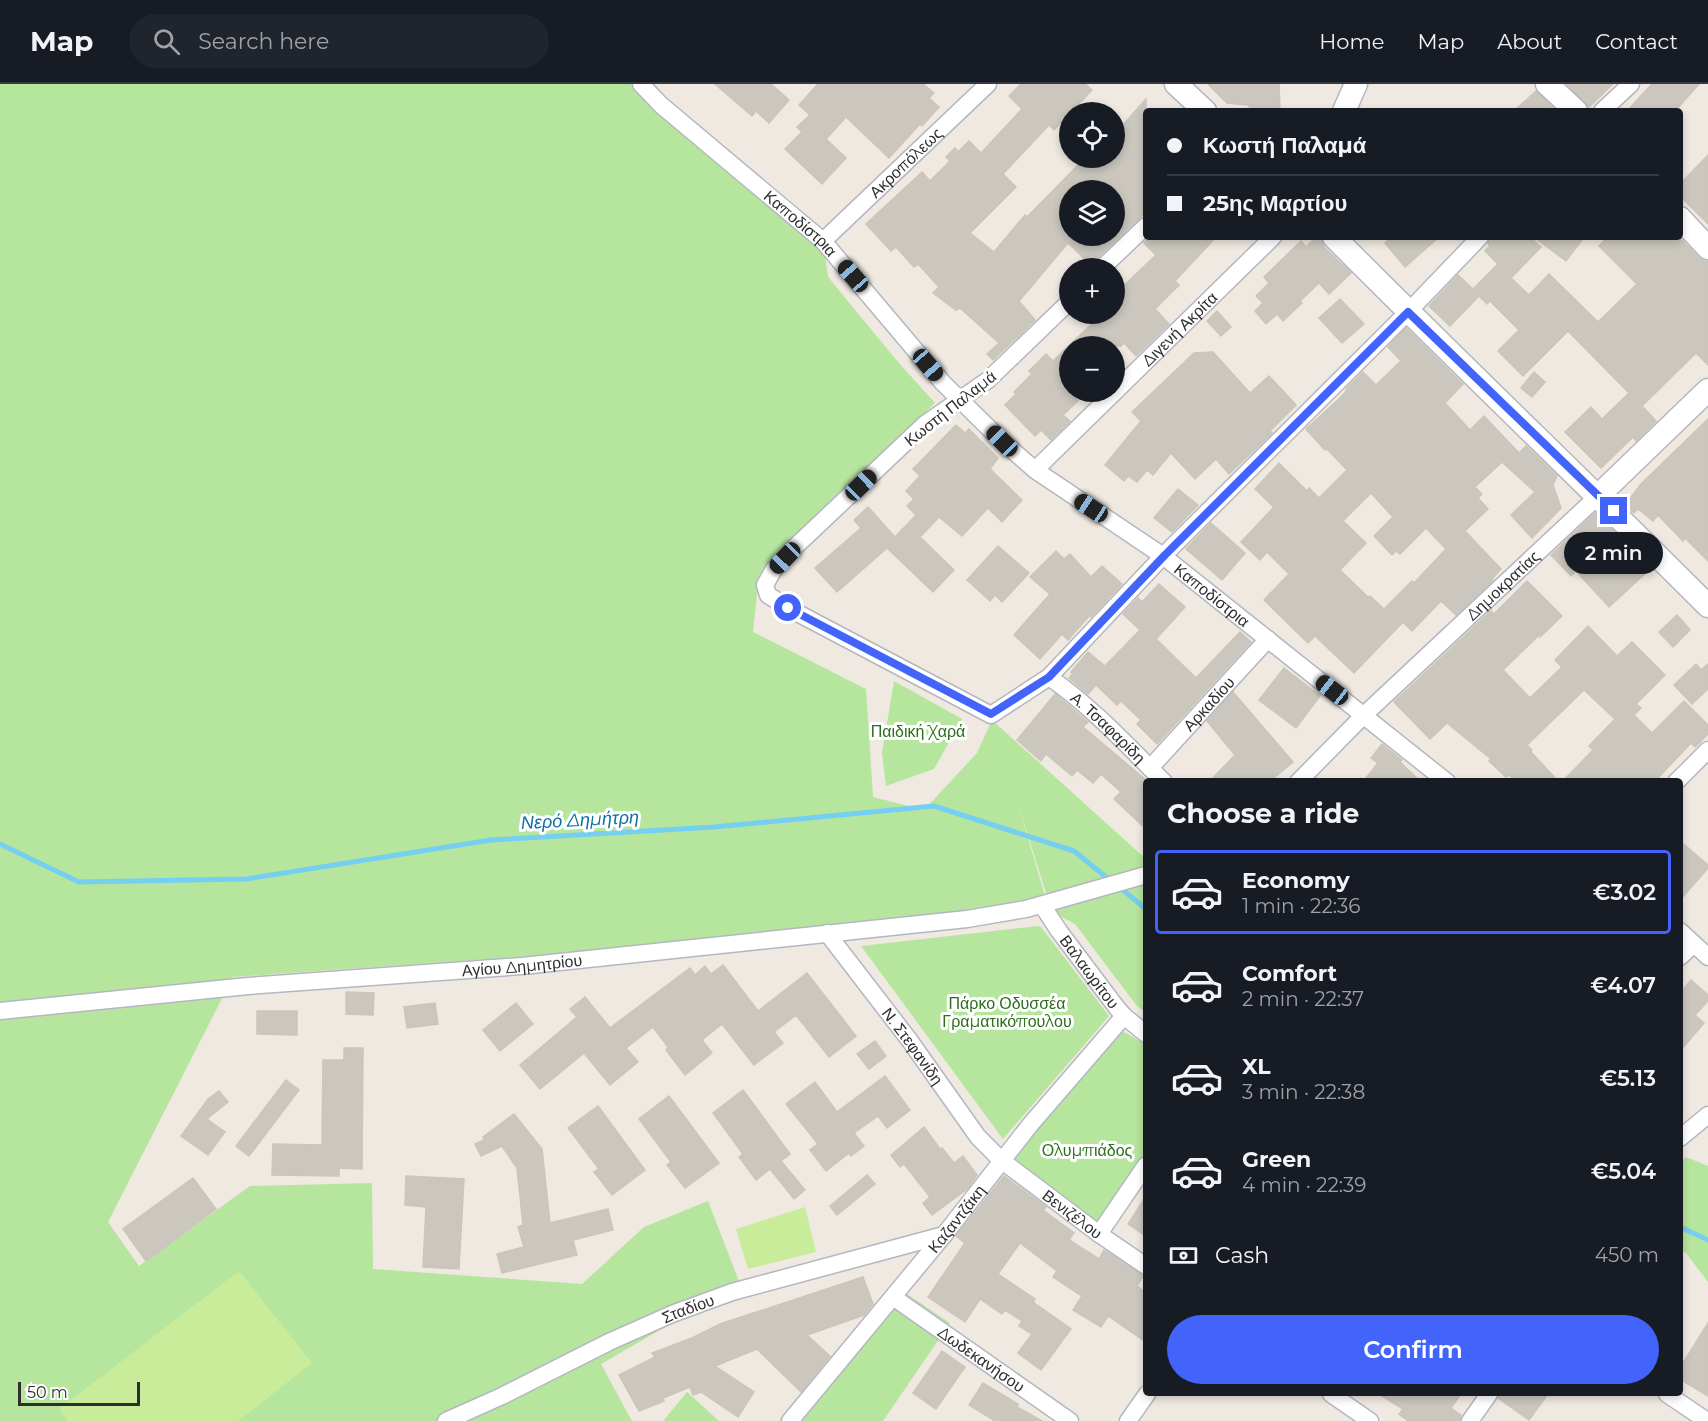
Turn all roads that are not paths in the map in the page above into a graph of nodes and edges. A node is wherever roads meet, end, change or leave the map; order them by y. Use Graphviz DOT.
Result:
graph roads {
  1 [pos="641,84"];
  2 [pos="988,84"];
  3 [pos="1176,84"];
  4 [pos="1356,84"];
  5 [pos="1547,84"];
  6 [pos="1631,84"];
  7 [pos="1202,108"];
  8 [pos="1345,108"];
  9 [pos="1573,108"];
  10 [pos="1605,108"];
  11 [pos="1683,221"];
  12 [pos="1143,229"];
  13 [pos="1270,240"];
  14 [pos="1337,240"];
  15 [pos="1477,240"];
  16 [pos="823,241"];
  17 [pos="1708,248"];
  18 [pos="1112,258"];
  19 [pos="1059,312"];
  20 [pos="1408,312"];
  21 [pos="1708,390"];
  22 [pos="960,400"];
  23 [pos="1035,470"];
  24 [pos="1598,496"];
  25 [pos="1164,556"];
  26 [pos="1708,606"];
  27 [pos="1268,639"];
  28 [pos="1049,677"];
  29 [pos="1364,715"];
  30 [pos="1708,750"];
  31 [pos="1150,768"];
  32 [pos="1160,778"];
  33 [pos="1302,778"];
  34 [pos="1442,778"];
  35 [pos="1680,778"];
  36 [pos="1143,876"];
  37 [pos="1042,905"];
  38 [pos="827,933"];
  39 [pos="1683,934"];
  40 [pos="1694,944"];
  41 [pos="1683,954"];
  42 [pos="1708,957"];
  43 [pos="0,1011"];
  44 [pos="1124,1016"];
  45 [pos="1143,1032"];
  46 [pos="1704,1125"];
  47 [pos="1683,1136"];
  48 [pos="1001,1160"];
  49 [pos="1143,1169"];
  50 [pos="1099,1234"];
  51 [pos="944,1235"];
  52 [pos="1143,1264"];
  53 [pos="893,1297"];
  54 [pos="1146,1396"];
  55 [pos="1334,1396"];
  56 [pos="1488,1396"];
  57 [pos="1670,1396"];
  58 [pos="446,1421"];
  59 [pos="790,1421"];
  60 [pos="1070,1421"];
  61 [pos="1128,1421"];
  62 [pos="1370,1421"];
  63 [pos="1470,1421"];
  64 [pos="1707,1421"];
  1 -- 16 [label="street, Καποδίστρια"];
  2 -- 16 [label="street, Ακροπόλεως"];
  3 -- 7 [label="street"];
  4 -- 8 [label="street"];
  5 -- 9 [label="street"];
  6 -- 10 [label="street"];
  11 -- 17 [label="street"];
  12 -- 18 [label="street"];
  13 -- 23 [label="street, Διγενή Ακρίτα"];
  14 -- 20 [label="street"];
  15 -- 20 [label="street"];
  16 -- 22 [label="street, Καποδίστρια"];
  19 -- 22 [label="street, Κωστή Παλαμά"];
  20 -- 24 [label="street"];
  20 -- 25 [label="street"];
  21 -- 24 [label="street, Δημοκρατίας"];
  22 -- 23 [label="street, Καποδίστρια"];
  22 -- 28 [label="street, Κωστή Παλαμά"];
  23 -- 25 [label="street, Καποδίστρια"];
  24 -- 26 [label="street"];
  24 -- 29 [label="street, Δημοκρατίας"];
  25 -- 27 [label="street, Καποδίστρια"];
  25 -- 28 [label="street"];
  27 -- 29 [label="street, Καποδίστρια"];
  27 -- 31 [label="street, Αρκαδίου"];
  28 -- 31 [label="street, Α. Τσαφαρίδη"];
  29 -- 33 [label="street, Δημοκρατίας"];
  29 -- 34 [label="street, Καποδίστρια"];
  30 -- 35 [label="street"];
  31 -- 32 [label="street, Α. Τσαφαρίδη"];
  36 -- 37 [label="street"];
  37 -- 38 [label="street, Αγίου Δημητρίου"];
  37 -- 44 [label="street, Βαλαωρίτου"];
  38 -- 43 [label="street, Αγίου Δημητρίου"];
  38 -- 48 [label="street, Ν. Στεφανίδη"];
  39 -- 40 [label="street"];
  40 -- 41 [label="street"];
  40 -- 42 [label="street"];
  44 -- 45 [label="street, Βαλαωρίτου"];
  44 -- 48 [label="street, Καζαντζάκη"];
  46 -- 47 [label="street"];
  48 -- 50 [label="street, Βενιζέλου"];
  48 -- 51 [label="street, Καζαντζάκη"];
  49 -- 50 [label="street"];
  50 -- 52 [label="street, Βενιζέλου"];
  51 -- 53 [label="street, Καζαντζάκη"];
  51 -- 58 [label="street, Σταδίου"];
  53 -- 59 [label="street, Καζαντζάκη"];
  53 -- 60 [label="street, Δωδεκανήσου"];
  54 -- 61 [label="street"];
  55 -- 62 [label="street"];
  56 -- 63 [label="street"];
  57 -- 64 [label="street"];
}
